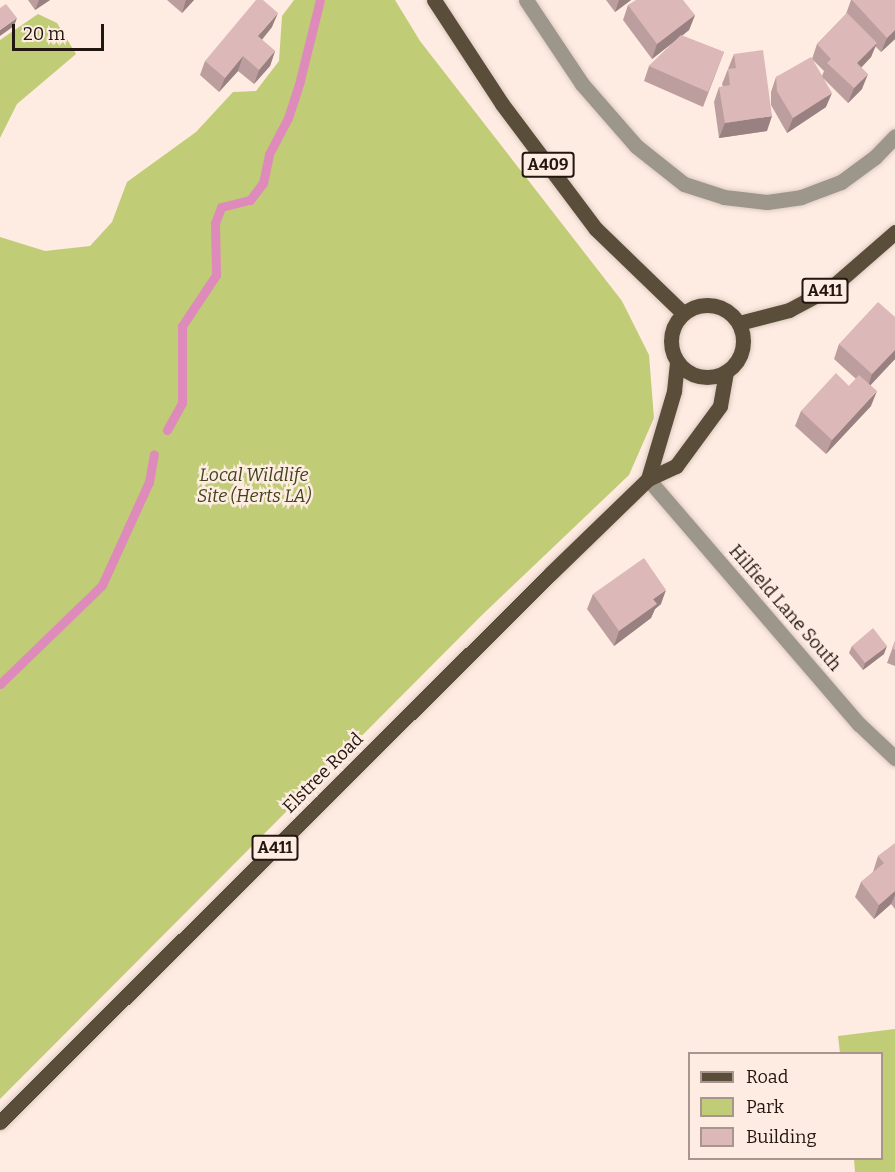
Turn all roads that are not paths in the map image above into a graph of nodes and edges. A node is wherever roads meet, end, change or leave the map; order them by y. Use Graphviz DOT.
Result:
graph roads {
  1 [pos="434,0"];
  2 [pos="526,0"];
  3 [pos="895,136"];
  4 [pos="895,232"];
  5 [pos="683,313"];
  6 [pos="739,322"];
  7 [pos="677,362"];
  8 [pos="726,372"];
  9 [pos="648,479"];
  10 [pos="895,758"];
  11 [pos="0,1122"];
  1 -- 5 [label="main road, A409"];
  2 -- 3 [label="street"];
  4 -- 6 [label="main road, A411"];
  5 -- 6 [label="main road"];
  5 -- 7 [label="main road, Elstree Road / A411"];
  6 -- 8 [label="main road, Elstree Road / A411"];
  7 -- 8 [label="main road"];
  7 -- 9 [label="main road, Elstree Road / A411"];
  8 -- 9 [label="main road, Elstree Road / A411"];
  9 -- 10 [label="street, Hilfield Lane South"];
  9 -- 11 [label="main road, Elstree Road / A411"];
}
